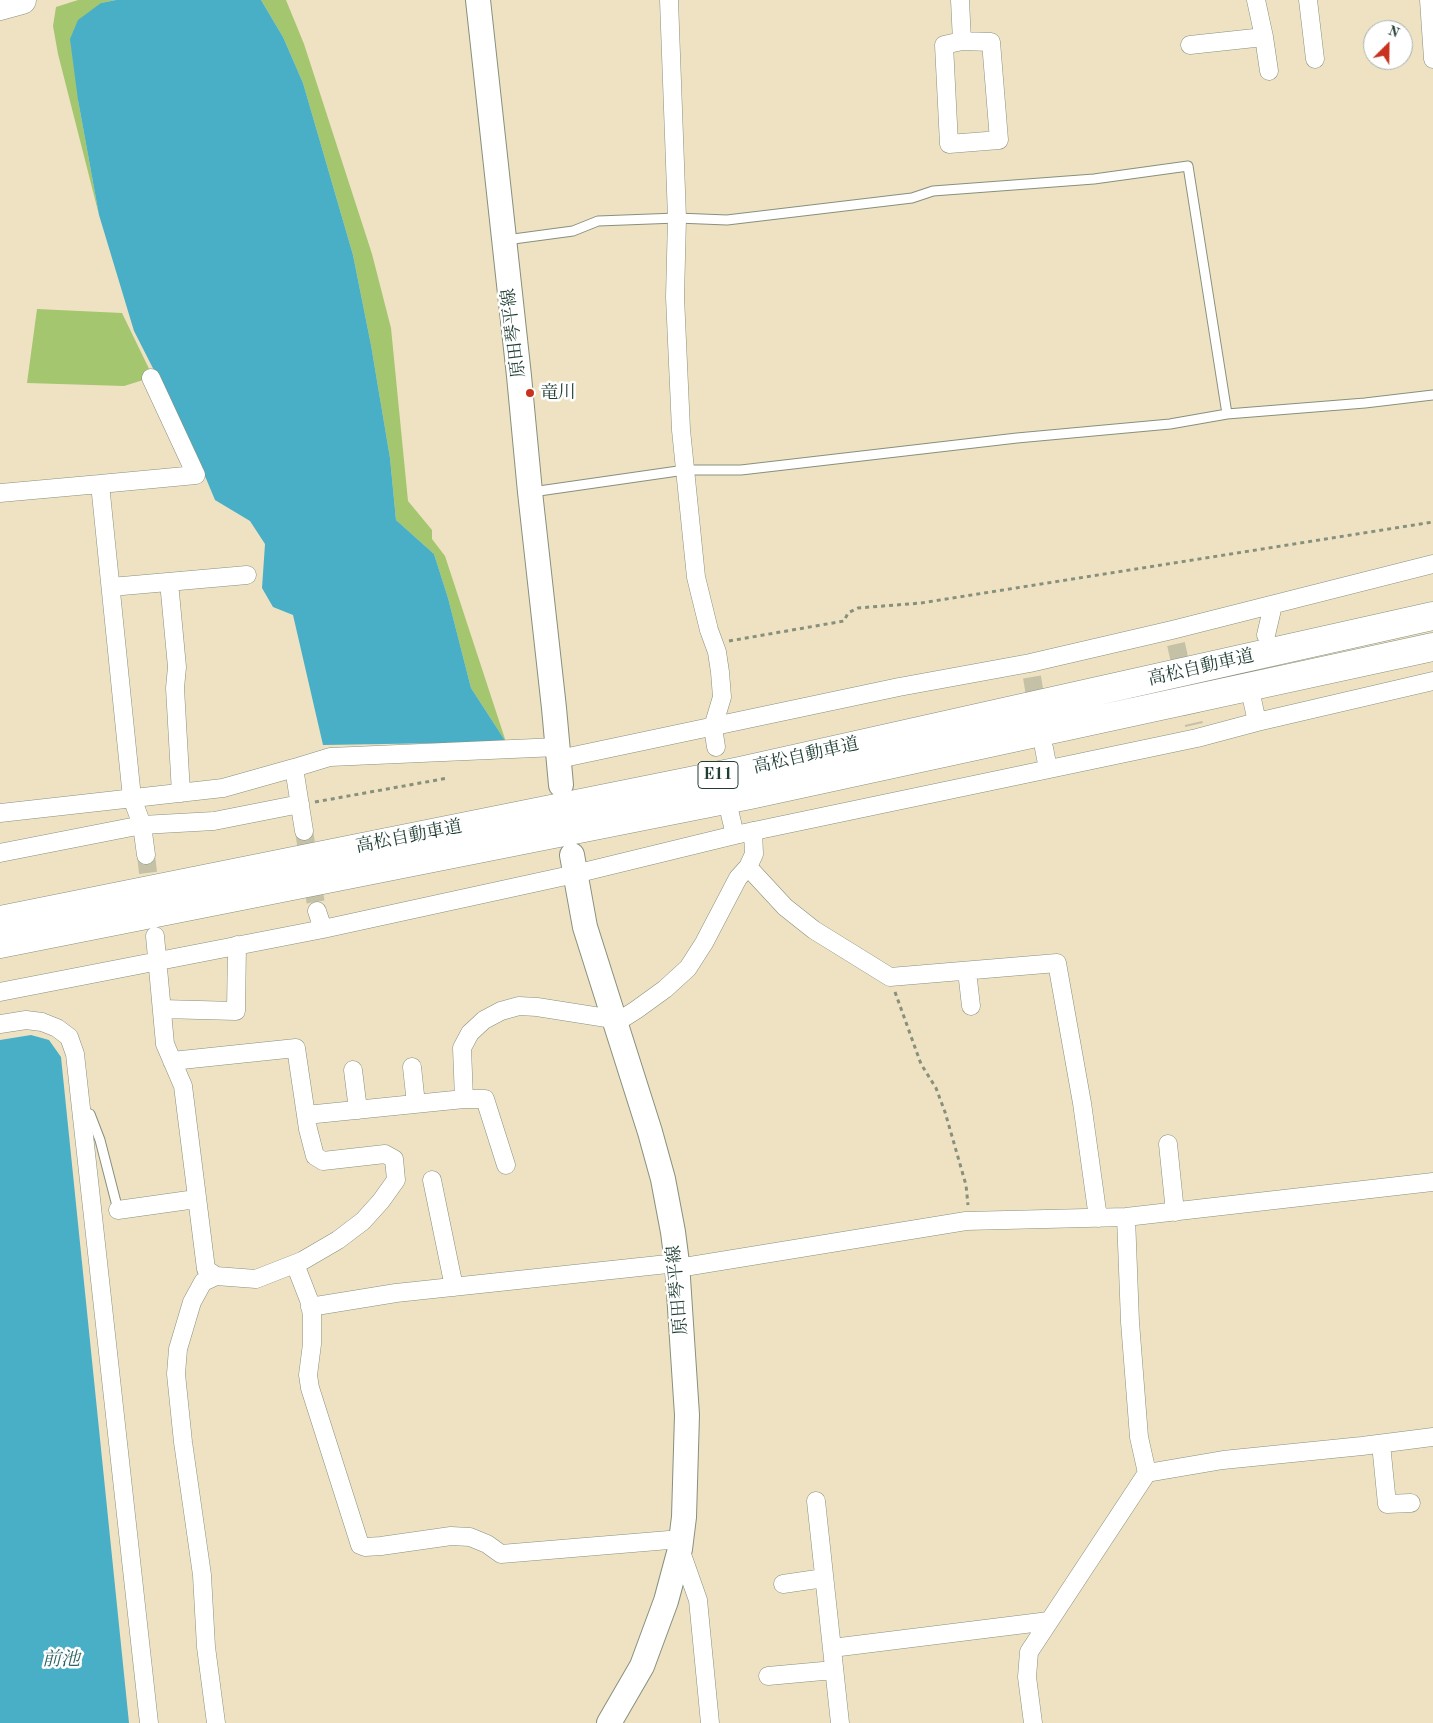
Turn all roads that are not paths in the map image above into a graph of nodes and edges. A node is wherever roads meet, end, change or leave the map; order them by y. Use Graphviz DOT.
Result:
graph roads {
  1 [pos="478,0"];
  2 [pos="670,0"];
  3 [pos="960,0"];
  4 [pos="1256,0"];
  5 [pos="1308,0"];
  6 [pos="1429,0"];
  7 [pos="1264,38"];
  8 [pos="962,41"];
  9 [pos="1190,45"];
  10 [pos="1315,59"];
  11 [pos="1433,59"];
  12 [pos="1269,71"];
  13 [pos="677,218"];
  14 [pos="503,241"];
  15 [pos="151,378"];
  16 [pos="1433,395"];
  17 [pos="1227,414"];
  18 [pos="685,470"];
  19 [pos="100,484"];
  20 [pos="530,492"];
  21 [pos="0,493"];
  22 [pos="1433,564"];
  23 [pos="247,575"];
  24 [pos="168,582"];
  25 [pos="110,587"];
  26 [pos="1272,605"];
  27 [pos="1433,616"];
  28 [pos="1266,636"];
  29 [pos="1433,647"];
  30 [pos="1433,681"];
  31 [pos="1252,699"];
  32 [pos="1257,722"];
  33 [pos="713,727"];
  34 [pos="716,747"];
  35 [pos="1044,748"];
  36 [pos="559,753"];
  37 [pos="294,768"];
  38 [pos="1048,769"];
  39 [pos="561,785"];
  40 [pos="181,793"];
  41 [pos="132,798"];
  42 [pos="300,804"];
  43 [pos="0,813"];
  44 [pos="730,814"];
  45 [pos="142,825"];
  46 [pos="304,831"];
  47 [pos="753,831"];
  48 [pos="735,835"];
  49 [pos="0,853"];
  50 [pos="146,855"];
  51 [pos="574,864"];
  52 [pos="748,867"];
  53 [pos="318,911"];
  54 [pos="0,920"];
  55 [pos="323,929"];
  56 [pos="155,936"];
  57 [pos="0,944"];
  58 [pos="237,945"];
  59 [pos="158,960"];
  60 [pos="968,971"];
  61 [pos="0,992"];
  62 [pos="971,1006"];
  63 [pos="162,1009"];
  64 [pos="613,1019"];
  65 [pos="0,1024"];
  66 [pos="172,1060"];
  67 [pos="412,1067"];
  68 [pos="353,1070"];
  69 [pos="464,1100"];
  70 [pos="416,1104"];
  71 [pos="358,1110"];
  72 [pos="82,1112"];
  73 [pos="306,1115"];
  74 [pos="1168,1144"];
  75 [pos="506,1165"];
  76 [pos="432,1180"];
  77 [pos="1433,1182"];
  78 [pos="196,1198"];
  79 [pos="118,1210"];
  80 [pos="1175,1212"];
  81 [pos="1126,1217"];
  82 [pos="1098,1218"];
  83 [pos="295,1264"];
  84 [pos="677,1266"];
  85 [pos="216,1276"];
  86 [pos="454,1287"];
  87 [pos="310,1307"];
  88 [pos="1433,1437"];
  89 [pos="1380,1444"];
  90 [pos="1147,1472"];
  91 [pos="816,1501"];
  92 [pos="1411,1503"];
  93 [pos="680,1544"];
  94 [pos="824,1578"];
  95 [pos="783,1584"];
  96 [pos="1049,1621"];
  97 [pos="832,1648"];
  98 [pos="834,1670"];
  99 [pos="768,1676"];
  100 [pos="149,1723"];
  101 [pos="216,1723"];
  102 [pos="609,1723"];
  103 [pos="710,1723"];
  104 [pos="840,1723"];
  105 [pos="1034,1723"];
  1 -- 14 [label="main road, 原田琴平線"];
  2 -- 13 [label="street"];
  3 -- 8 [label="street"];
  4 -- 7 [label="street"];
  5 -- 10 [label="street"];
  6 -- 11 [label="street"];
  7 -- 9 [label="street"];
  7 -- 12 [label="street"];
  8 -- 8 [label="street"];
  13 -- 14 [label="lane"];
  13 -- 17 [label="lane"];
  13 -- 18 [label="street"];
  14 -- 20 [label="main road, 原田琴平線"];
  15 -- 19 [label="street"];
  16 -- 17 [label="lane"];
  17 -- 18 [label="lane"];
  18 -- 20 [label="lane"];
  18 -- 33 [label="street"];
  19 -- 21 [label="street"];
  19 -- 25 [label="street"];
  20 -- 36 [label="main road, 原田琴平線"];
  22 -- 26 [label="street"];
  23 -- 24 [label="street"];
  24 -- 25 [label="street"];
  24 -- 40 [label="street"];
  25 -- 41 [label="street"];
  26 -- 28 [label="street"];
  26 -- 33 [label="street"];
  27 -- 54 [label="highway, 高松自動車道 / E11"];
  29 -- 57 [label="highway, 高松自動車道 / E11"];
  30 -- 32 [label="street"];
  31 -- 32 [label="street"];
  32 -- 38 [label="street"];
  33 -- 34 [label="street"];
  33 -- 36 [label="street"];
  35 -- 38 [label="street"];
  36 -- 37 [label="street"];
  36 -- 39 [label="main road, 原田琴平線"];
  37 -- 40 [label="street"];
  37 -- 42 [label="street"];
  38 -- 47 [label="street"];
  40 -- 41 [label="street"];
  41 -- 43 [label="street"];
  41 -- 45 [label="street"];
  42 -- 45 [label="street"];
  42 -- 46 [label="street"];
  44 -- 48 [label="street"];
  45 -- 49 [label="street"];
  45 -- 50 [label="street"];
  47 -- 48 [label="street"];
  47 -- 52 [label="street"];
  48 -- 51 [label="street"];
  51 -- 55 [label="street"];
  51 -- 64 [label="main road, 原田琴平線"];
  52 -- 60 [label="street"];
  52 -- 64 [label="street"];
  53 -- 55 [label="street"];
  55 -- 58 [label="street"];
  56 -- 59 [label="street"];
  58 -- 59 [label="street"];
  58 -- 63 [label="street"];
  59 -- 61 [label="street"];
  59 -- 63 [label="street"];
  60 -- 62 [label="street"];
  60 -- 82 [label="street"];
  63 -- 66 [label="street"];
  64 -- 69 [label="street"];
  64 -- 84 [label="main road, 原田琴平線"];
  65 -- 72 [label="street"];
  66 -- 73 [label="street"];
  66 -- 78 [label="street"];
  67 -- 70 [label="street"];
  68 -- 71 [label="street"];
  69 -- 70 [label="street"];
  69 -- 75 [label="street"];
  70 -- 71 [label="street"];
  71 -- 73 [label="street"];
  72 -- 79 [label="lane"];
  72 -- 100 [label="street"];
  73 -- 83 [label="street"];
  74 -- 80 [label="street"];
  76 -- 86 [label="street"];
  77 -- 80 [label="street"];
  78 -- 79 [label="street"];
  78 -- 85 [label="street"];
  80 -- 81 [label="street"];
  81 -- 82 [label="street"];
  81 -- 90 [label="street"];
  82 -- 84 [label="street"];
  83 -- 85 [label="street"];
  83 -- 87 [label="street"];
  84 -- 86 [label="street"];
  84 -- 93 [label="main road, 原田琴平線"];
  85 -- 101 [label="street"];
  86 -- 87 [label="street"];
  87 -- 93 [label="street"];
  88 -- 89 [label="street"];
  89 -- 90 [label="street"];
  89 -- 92 [label="street"];
  90 -- 96 [label="street"];
  91 -- 94 [label="street"];
  93 -- 102 [label="main road, 原田琴平線"];
  93 -- 103 [label="street"];
  94 -- 95 [label="street"];
  94 -- 97 [label="street"];
  96 -- 97 [label="street"];
  96 -- 105 [label="street"];
  97 -- 98 [label="street"];
  98 -- 99 [label="street"];
  98 -- 104 [label="street"];
}
